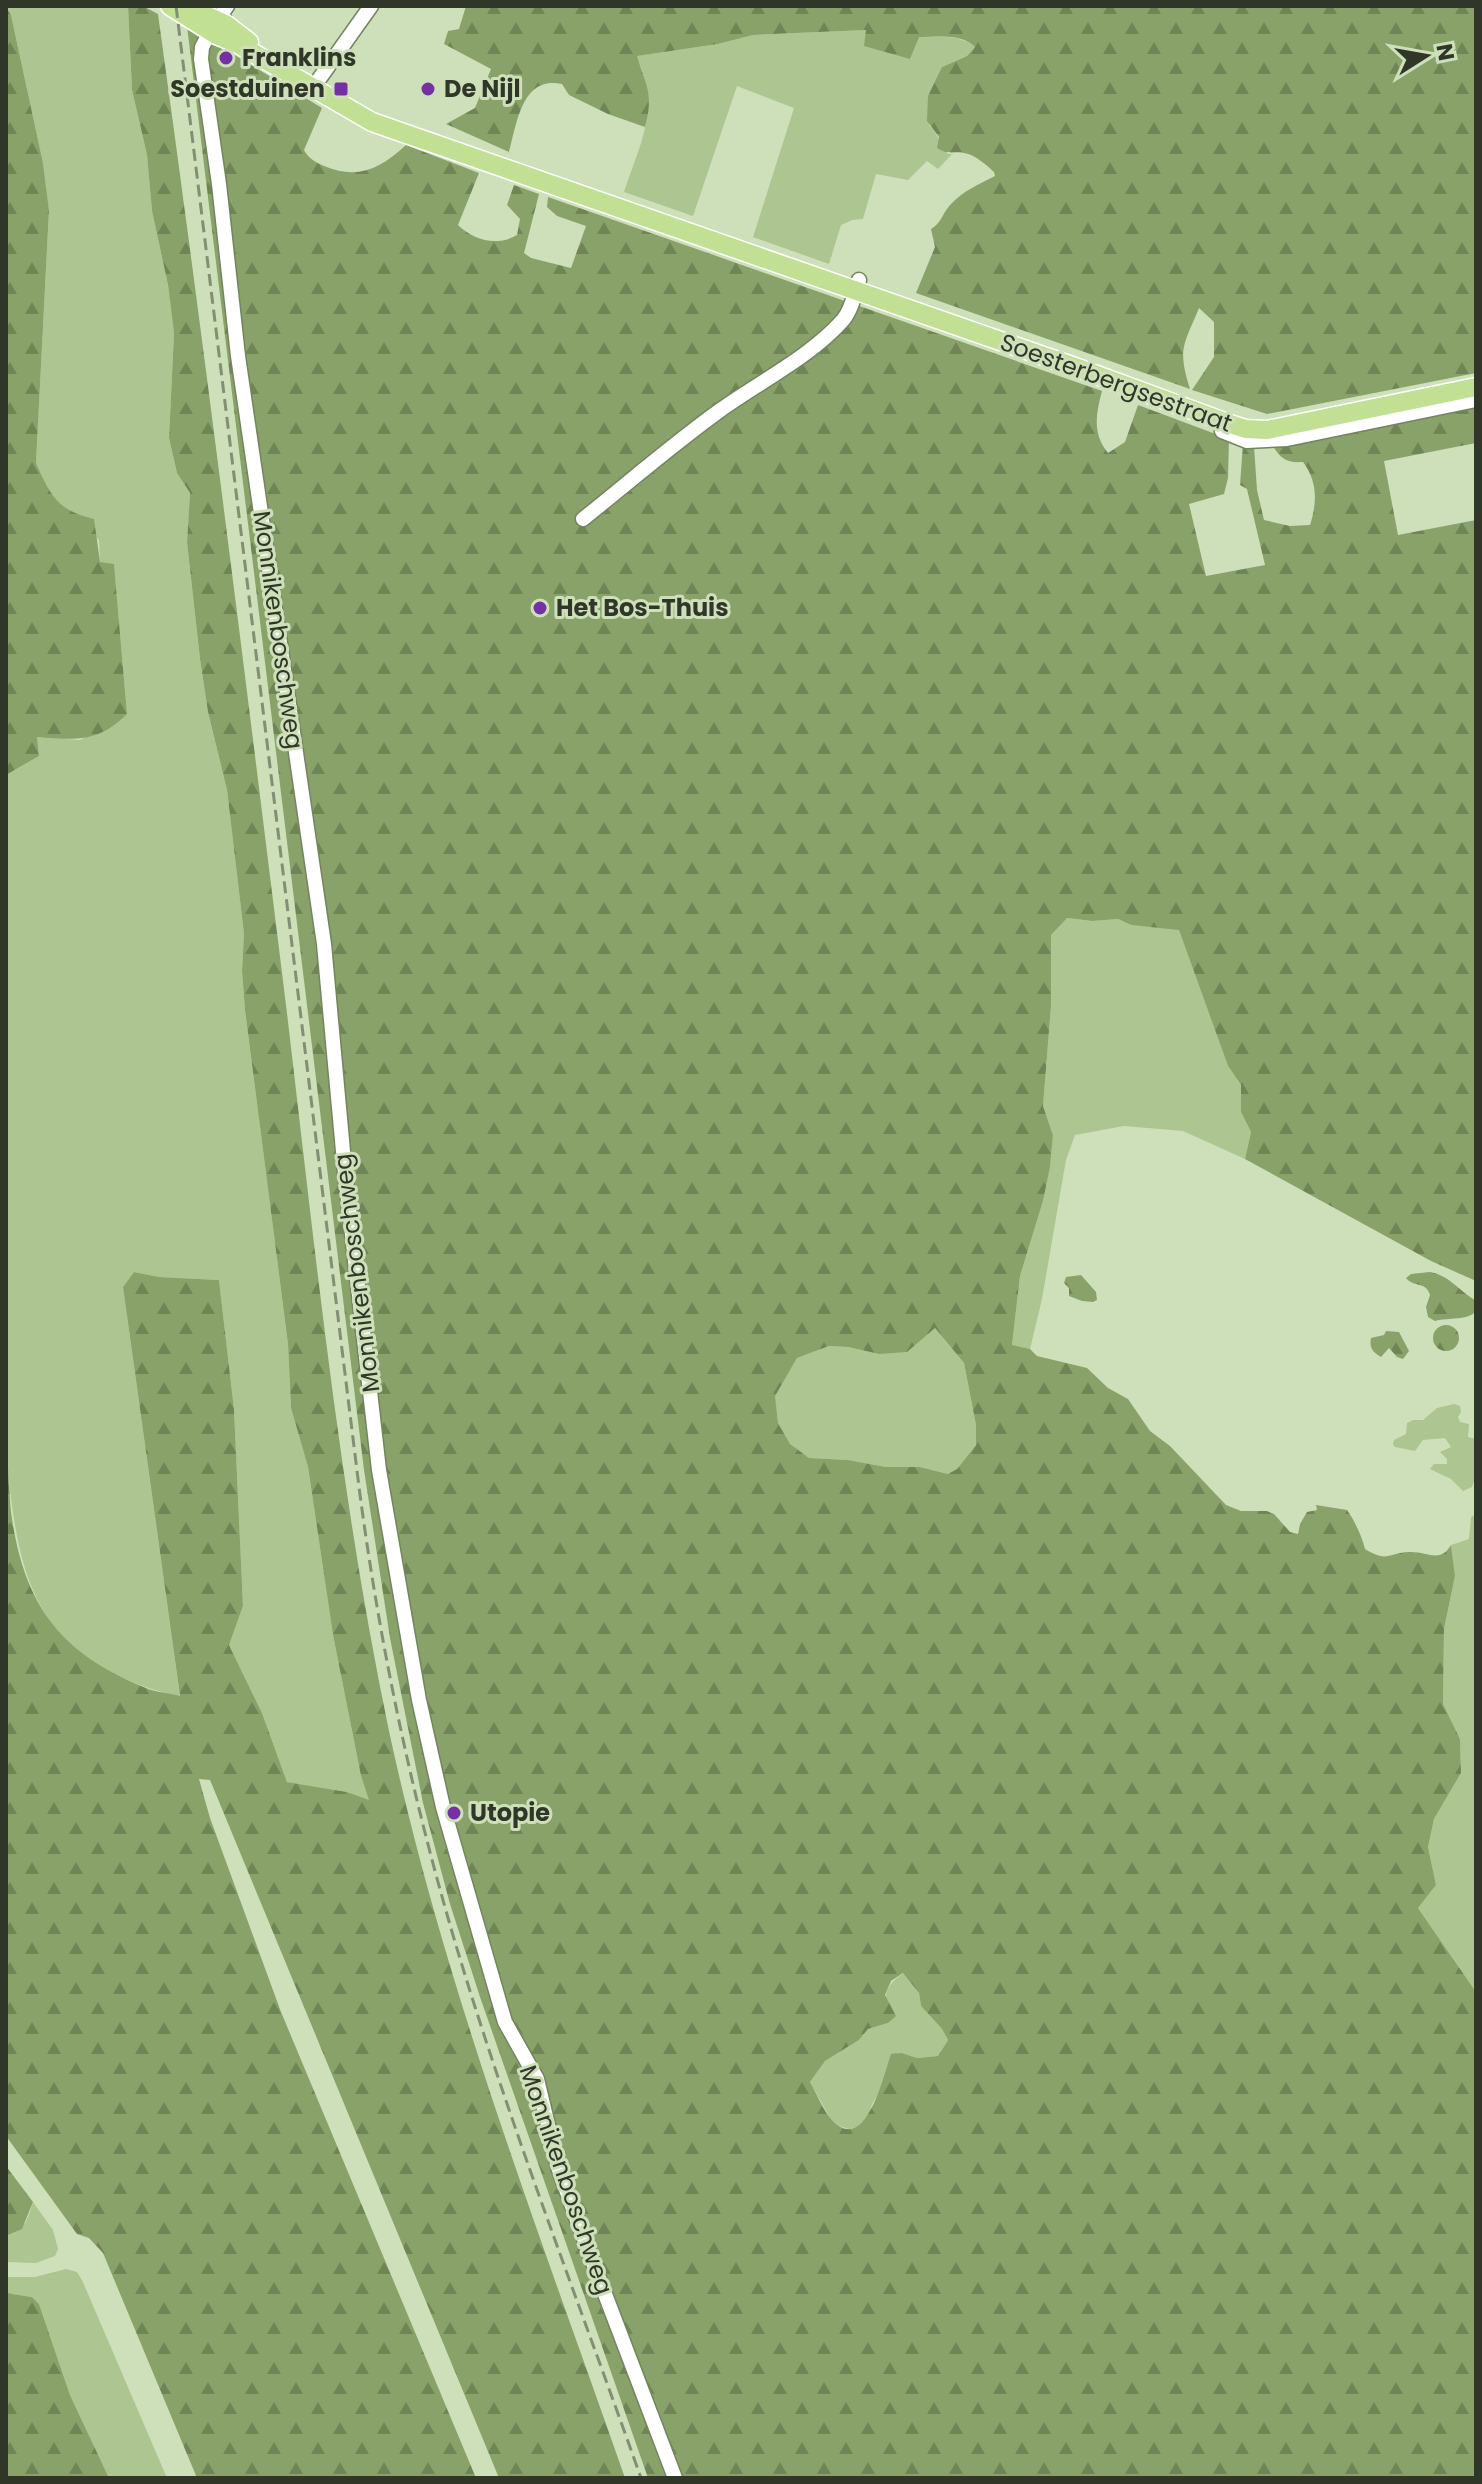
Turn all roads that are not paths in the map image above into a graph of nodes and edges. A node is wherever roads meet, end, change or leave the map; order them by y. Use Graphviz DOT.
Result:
graph roads {
  1 [pos="371,6"];
  2 [pos="178,7"];
  3 [pos="220,28"];
  4 [pos="315,85"];
  5 [pos="858,286"];
  6 [pos="1476,387"];
  7 [pos="1476,400"];
  8 [pos="1222,431"];
  9 [pos="583,519"];
  10 [pos="675,2478"];
  1 -- 4 [label="street"];
  2 -- 3 [label="main road, Soesterbergsestraat"];
  3 -- 4 [label="main road, Soesterbergsestraat"];
  3 -- 10 [label="street, Monnikenboschweg"];
  4 -- 5 [label="main road, Soesterbergsestraat"];
  5 -- 6 [label="main road, Soesterbergsestraat"];
  5 -- 9 [label="street"];
  7 -- 8 [label="street"];
}
